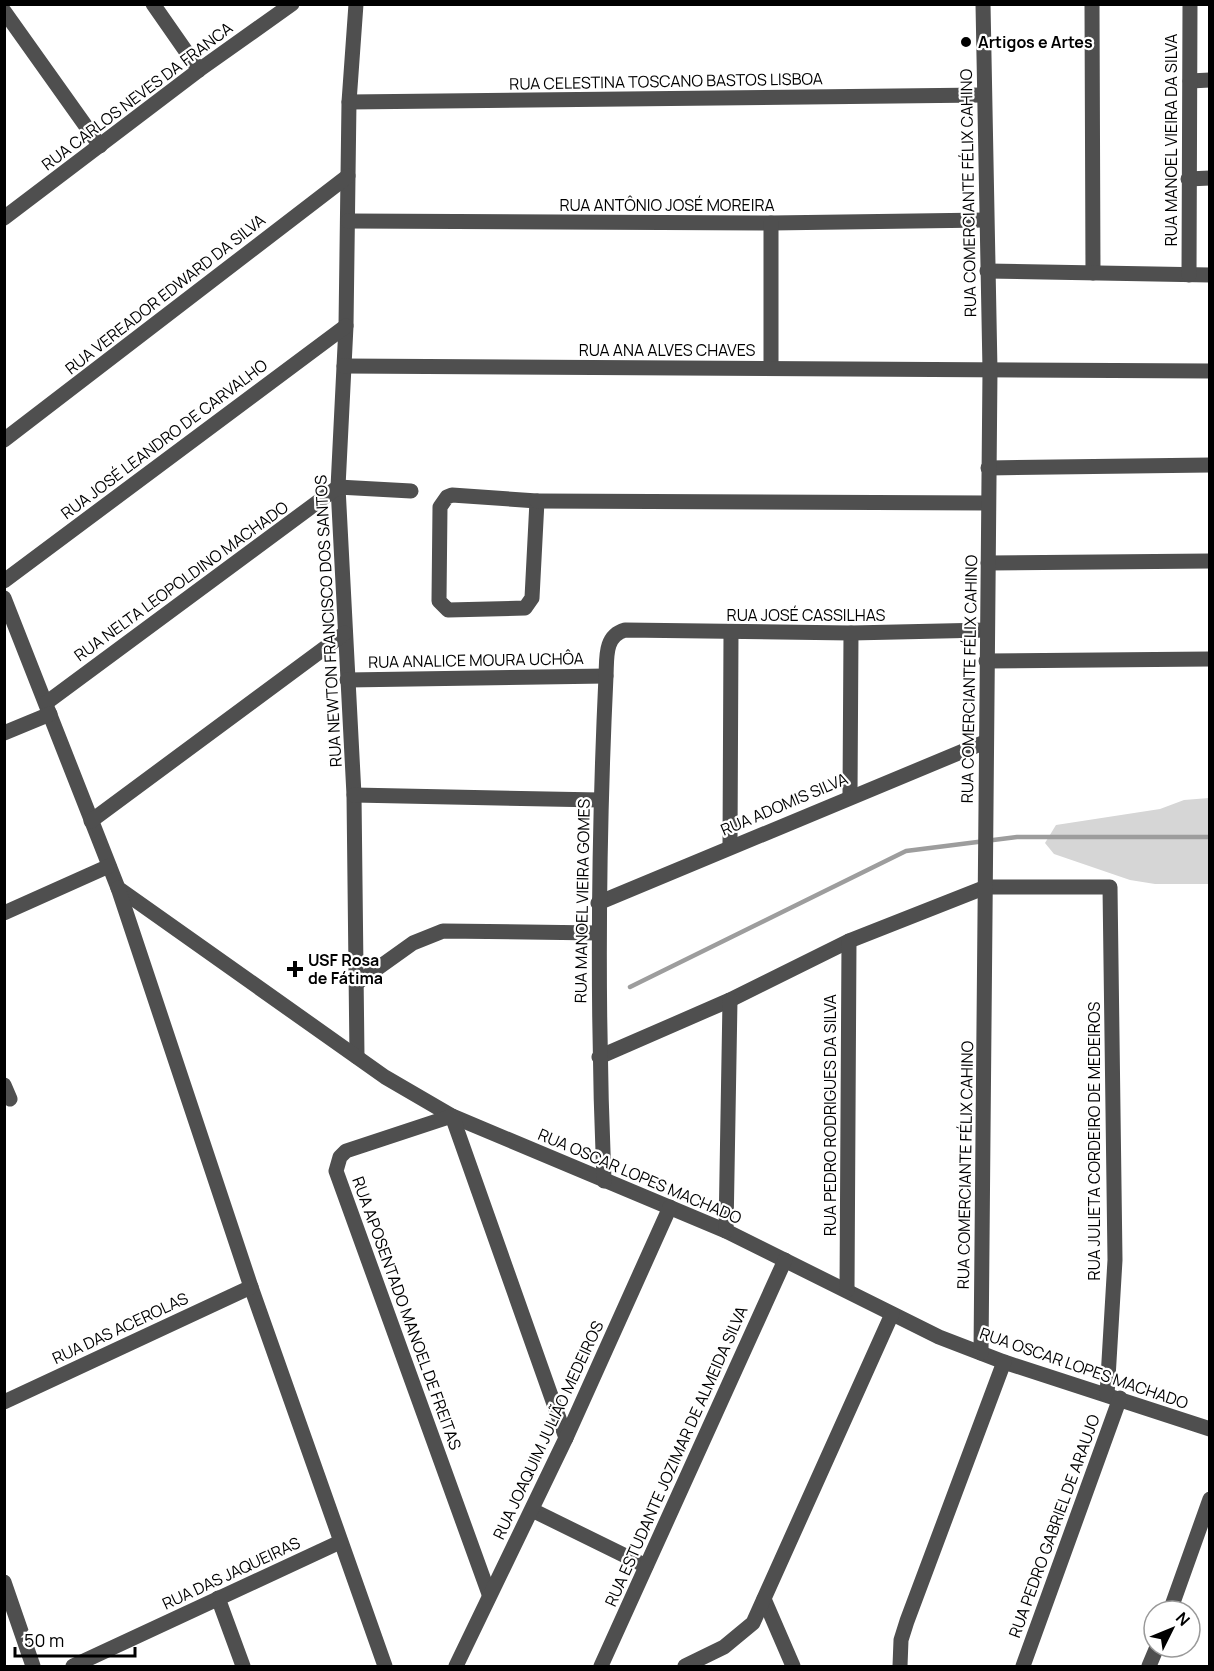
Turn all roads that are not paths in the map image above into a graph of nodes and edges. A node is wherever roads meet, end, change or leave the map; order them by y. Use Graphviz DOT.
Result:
graph roads {
  1 [pos="153,4"];
  2 [pos="292,4"];
  3 [pos="356,4"];
  4 [pos="983,4"];
  5 [pos="1092,4"];
  6 [pos="1190,4"];
  7 [pos="4,11"];
  8 [pos="199,70"];
  9 [pos="1209,80"];
  10 [pos="1190,81"];
  11 [pos="983,96"];
  12 [pos="349,102"];
  13 [pos="100,146"];
  14 [pos="348,176"];
  15 [pos="1209,178"];
  16 [pos="1188,179"];
  17 [pos="4,218"];
  18 [pos="986,220"];
  19 [pos="348,221"];
  20 [pos="771,223"];
  21 [pos="987,271"];
  22 [pos="1093,273"];
  23 [pos="1189,275"];
  24 [pos="1209,275"];
  25 [pos="346,326"];
  26 [pos="344,366"];
  27 [pos="771,368"];
  28 [pos="990,370"];
  29 [pos="1209,371"];
  30 [pos="4,440"];
  31 [pos="1209,465"];
  32 [pos="988,468"];
  33 [pos="338,487"];
  34 [pos="411,491"];
  35 [pos="537,501"];
  36 [pos="988,503"];
  37 [pos="1209,561"];
  38 [pos="988,563"];
  39 [pos="4,581"];
  40 [pos="4,598"];
  41 [pos="625,630"];
  42 [pos="987,630"];
  43 [pos="345,633"];
  44 [pos="731,633"];
  45 [pos="851,633"];
  46 [pos="1209,659"];
  47 [pos="987,661"];
  48 [pos="606,676"];
  49 [pos="347,680"];
  50 [pos="48,709"];
  51 [pos="4,733"];
  52 [pos="985,742"];
  53 [pos="354,795"];
  54 [pos="850,796"];
  55 [pos="600,800"];
  56 [pos="90,821"];
  57 [pos="730,846"];
  58 [pos="110,866"];
  59 [pos="986,887"];
  60 [pos="118,888"];
  61 [pos="598,903"];
  62 [pos="4,913"];
  63 [pos="598,933"];
  64 [pos="849,941"];
  65 [pos="357,983"];
  66 [pos="730,1000"];
  67 [pos="357,1057"];
  68 [pos="599,1057"];
  69 [pos="452,1116"];
  70 [pos="604,1181"];
  71 [pos="670,1207"];
  72 [pos="726,1231"];
  73 [pos="785,1260"];
  74 [pos="251,1287"];
  75 [pos="847,1290"];
  76 [pos="892,1314"];
  77 [pos="981,1353"];
  78 [pos="1004,1362"];
  79 [pos="1113,1396"];
  80 [pos="4,1402"];
  81 [pos="1209,1429"];
  82 [pos="566,1438"];
  83 [pos="1209,1499"];
  84 [pos="532,1510"];
  85 [pos="340,1542"];
  86 [pos="646,1566"];
  87 [pos="4,1582"];
  88 [pos="489,1594"];
  89 [pos="218,1598"];
  90 [pos="764,1599"];
  91 [pos="1174,1599"];
  92 [pos="100,1661"];
  93 [pos="33,1666"];
  94 [pos="74,1666"];
  95 [pos="243,1666"];
  96 [pos="385,1666"];
  97 [pos="456,1666"];
  98 [pos="601,1666"];
  99 [pos="685,1666"];
  100 [pos="793,1666"];
  101 [pos="900,1666"];
  102 [pos="1023,1666"];
  1 -- 8 [label="street"];
  2 -- 8 [label="street, RUA CARLOS NEVES DA FRANCA"];
  3 -- 12 [label="street, RUA NEWTON FRANCISCO DOS SANTOS"];
  4 -- 11 [label="street, RUA COMERCIANTE FÉLIX CAHINO"];
  5 -- 22 [label="street"];
  6 -- 10 [label="street, RUA MANOEL VIEIRA DA SILVA"];
  7 -- 13 [label="street"];
  8 -- 13 [label="street, RUA CARLOS NEVES DA FRANCA"];
  9 -- 10 [label="street"];
  10 -- 16 [label="street, RUA MANOEL VIEIRA DA SILVA"];
  11 -- 12 [label="street, RUA CELESTINA TOSCANO BASTOS LISBOA"];
  11 -- 18 [label="street, RUA COMERCIANTE FÉLIX CAHINO"];
  12 -- 14 [label="street, RUA NEWTON FRANCISCO DOS SANTOS"];
  13 -- 17 [label="street, RUA CARLOS NEVES DA FRANCA"];
  14 -- 19 [label="street, RUA NEWTON FRANCISCO DOS SANTOS"];
  14 -- 30 [label="street, RUA VEREADOR EDWARD DA SILVA"];
  15 -- 16 [label="street"];
  16 -- 23 [label="street, RUA MANOEL VIEIRA DA SILVA"];
  18 -- 20 [label="street, RUA ANTÔNIO JOSÉ MOREIRA"];
  18 -- 21 [label="street, RUA COMERCIANTE FÉLIX CAHINO"];
  19 -- 20 [label="street, RUA ANTÔNIO JOSÉ MOREIRA"];
  19 -- 25 [label="street, RUA NEWTON FRANCISCO DOS SANTOS"];
  20 -- 27 [label="street"];
  21 -- 22 [label="street"];
  21 -- 28 [label="street, RUA COMERCIANTE FÉLIX CAHINO"];
  22 -- 23 [label="street"];
  23 -- 24 [label="street"];
  25 -- 26 [label="street, RUA NEWTON FRANCISCO DOS SANTOS"];
  25 -- 39 [label="street, RUA JOSÉ LEANDRO DE CARVALHO"];
  26 -- 27 [label="street, RUA ANA ALVES CHAVES"];
  26 -- 33 [label="street, RUA NEWTON FRANCISCO DOS SANTOS"];
  27 -- 28 [label="street, RUA ANA ALVES CHAVES"];
  28 -- 29 [label="street, RUA ANA ALVES CHAVES"];
  28 -- 32 [label="street, RUA COMERCIANTE FÉLIX CAHINO"];
  31 -- 32 [label="street"];
  32 -- 36 [label="street, RUA COMERCIANTE FÉLIX CAHINO"];
  33 -- 34 [label="street"];
  33 -- 43 [label="street, RUA NEWTON FRANCISCO DOS SANTOS"];
  33 -- 50 [label="street, RUA NELTA LEOPOLDINO MACHADO"];
  35 -- 35 [label="street"];
  35 -- 36 [label="street"];
  36 -- 38 [label="street, RUA COMERCIANTE FÉLIX CAHINO"];
  37 -- 38 [label="street"];
  38 -- 42 [label="street, RUA COMERCIANTE FÉLIX CAHINO"];
  40 -- 50 [label="street"];
  41 -- 44 [label="street, RUA JOSÉ CASSILHAS"];
  41 -- 48 [label="street, RUA MANOEL VIEIRA GOMES"];
  42 -- 45 [label="street, RUA JOSÉ CASSILHAS"];
  42 -- 47 [label="street, RUA COMERCIANTE FÉLIX CAHINO"];
  43 -- 49 [label="street, RUA NEWTON FRANCISCO DOS SANTOS"];
  43 -- 56 [label="street"];
  44 -- 45 [label="street, RUA JOSÉ CASSILHAS"];
  44 -- 57 [label="street"];
  45 -- 54 [label="street"];
  46 -- 47 [label="street"];
  47 -- 52 [label="street, RUA COMERCIANTE FÉLIX CAHINO"];
  48 -- 49 [label="street, RUA ANALICE MOURA UCHÔA"];
  48 -- 55 [label="street, RUA MANOEL VIEIRA GOMES"];
  49 -- 53 [label="street, RUA NEWTON FRANCISCO DOS SANTOS"];
  50 -- 51 [label="street, RUA NELTA LEOPOLDINO MACHADO"];
  50 -- 56 [label="street"];
  52 -- 54 [label="street, RUA ADOMIS SILVA"];
  52 -- 59 [label="street, RUA COMERCIANTE FÉLIX CAHINO"];
  53 -- 55 [label="street"];
  53 -- 65 [label="street, RUA NEWTON FRANCISCO DOS SANTOS"];
  54 -- 57 [label="street, RUA ADOMIS SILVA"];
  55 -- 61 [label="street, RUA MANOEL VIEIRA GOMES"];
  56 -- 58 [label="street"];
  57 -- 61 [label="street, RUA ADOMIS SILVA"];
  58 -- 60 [label="street"];
  58 -- 62 [label="street"];
  59 -- 64 [label="street"];
  59 -- 77 [label="street, RUA COMERCIANTE FÉLIX CAHINO"];
  59 -- 79 [label="street, RUA JULIETA CORDEIRO DE MEDEIROS"];
  60 -- 67 [label="street, RUA OSCAR LOPES MACHADO"];
  60 -- 74 [label="street"];
  61 -- 63 [label="street, RUA MANOEL VIEIRA GOMES"];
  63 -- 65 [label="street"];
  63 -- 68 [label="street, RUA MANOEL VIEIRA GOMES"];
  64 -- 66 [label="street"];
  64 -- 75 [label="street, RUA PEDRO RODRIGUES DA SILVA"];
  65 -- 67 [label="street, RUA NEWTON FRANCISCO DOS SANTOS"];
  66 -- 68 [label="street"];
  66 -- 72 [label="street"];
  67 -- 69 [label="street, RUA OSCAR LOPES MACHADO"];
  68 -- 70 [label="street, RUA MANOEL VIEIRA GOMES"];
  69 -- 70 [label="street, RUA OSCAR LOPES MACHADO"];
  69 -- 82 [label="street"];
  69 -- 88 [label="street, RUA APOSENTADO MANOEL DE FREITAS"];
  70 -- 71 [label="street, RUA OSCAR LOPES MACHADO"];
  71 -- 72 [label="street, RUA OSCAR LOPES MACHADO"];
  71 -- 82 [label="street, RUA JOAQUIM JULIÃO MEDEIROS"];
  72 -- 73 [label="street, RUA OSCAR LOPES MACHADO"];
  73 -- 75 [label="street, RUA OSCAR LOPES MACHADO"];
  73 -- 86 [label="street, RUA ESTUDANTE JOZIMAR DE ALMEIDA SILVA"];
  74 -- 80 [label="street, RUA DAS ACEROLAS"];
  74 -- 85 [label="street"];
  75 -- 76 [label="street, RUA OSCAR LOPES MACHADO"];
  76 -- 77 [label="street, RUA OSCAR LOPES MACHADO"];
  76 -- 90 [label="street"];
  77 -- 78 [label="street, RUA OSCAR LOPES MACHADO"];
  78 -- 79 [label="street, RUA OSCAR LOPES MACHADO"];
  78 -- 101 [label="street"];
  79 -- 81 [label="street, RUA OSCAR LOPES MACHADO"];
  79 -- 102 [label="street, RUA PEDRO GABRIEL DE ARAUJO"];
  82 -- 84 [label="street, RUA JOAQUIM JULIÃO MEDEIROS"];
  83 -- 91 [label="street"];
  84 -- 86 [label="street"];
  84 -- 88 [label="street, RUA JOAQUIM JULIÃO MEDEIROS"];
  85 -- 89 [label="street, RUA DAS JAQUEIRAS"];
  85 -- 96 [label="street"];
  86 -- 98 [label="street, RUA ESTUDANTE JOZIMAR DE ALMEIDA SILVA"];
  87 -- 93 [label="street"];
  88 -- 97 [label="street, RUA JOAQUIM JULIÃO MEDEIROS"];
  89 -- 92 [label="street, RUA DAS JAQUEIRAS"];
  89 -- 95 [label="street"];
  90 -- 99 [label="street"];
  90 -- 100 [label="street"];
  92 -- 94 [label="street, RUA DAS JAQUEIRAS"];
}
